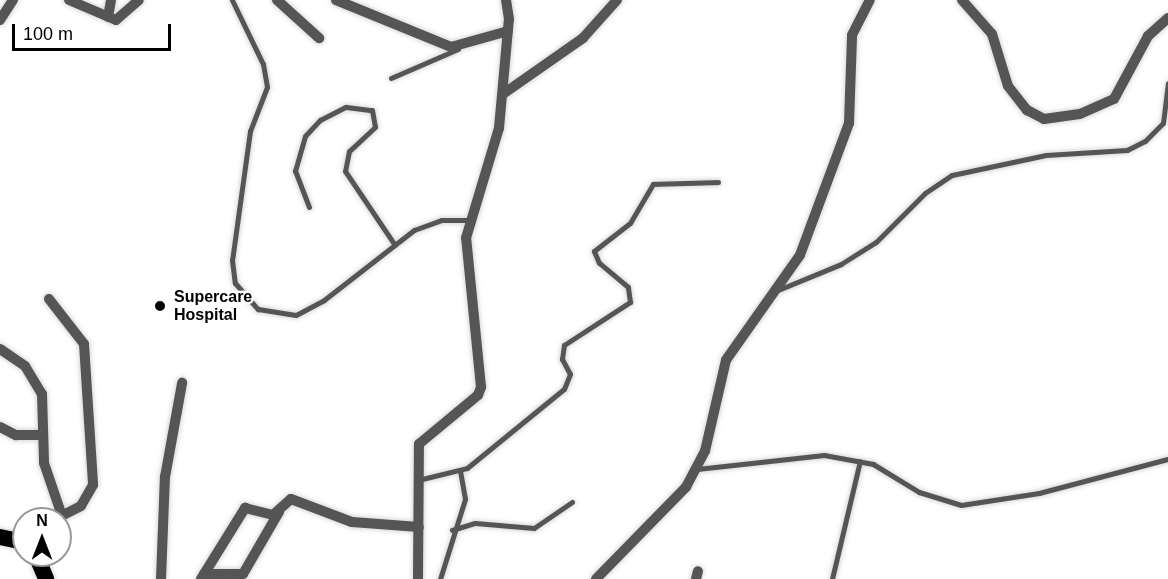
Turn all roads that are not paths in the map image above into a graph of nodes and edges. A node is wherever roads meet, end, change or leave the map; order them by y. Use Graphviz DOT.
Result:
graph roads {
  1 [pos="13,0"];
  2 [pos="69,0"];
  3 [pos="111,0"];
  4 [pos="139,0"];
  5 [pos="232,0"];
  6 [pos="336,0"];
  7 [pos="506,0"];
  8 [pos="617,0"];
  9 [pos="870,0"];
  10 [pos="962,0"];
  11 [pos="282,2"];
  12 [pos="108,17"];
  13 [pos="1168,18"];
  14 [pos="0,20"];
  15 [pos="508,31"];
  16 [pos="319,38"];
  17 [pos="462,47"];
  18 [pos="391,78"];
  19 [pos="1168,83"];
  20 [pos="503,94"];
  21 [pos="718,183"];
  22 [pos="309,207"];
  23 [pos="469,220"];
  24 [pos="395,245"];
  25 [pos="776,291"];
  26 [pos="49,299"];
  27 [pos="0,349"];
  28 [pos="182,383"];
  29 [pos="0,427"];
  30 [pos="43,435"];
  31 [pos="1168,459"];
  32 [pos="860,461"];
  33 [pos="1162,462"];
  34 [pos="1168,467"];
  35 [pos="697,469"];
  36 [pos="460,471"];
  37 [pos="416,480"];
  38 [pos="572,502"];
  39 [pos="55,507"];
  40 [pos="72,510"];
  41 [pos="279,512"];
  42 [pos="419,527"];
  43 [pos="452,530"];
  44 [pos="202,576"];
  45 [pos="161,579"];
  46 [pos="418,579"];
  47 [pos="440,579"];
  48 [pos="596,579"];
  49 [pos="832,579"];
  1 -- 14 [label="street"];
  2 -- 12 [label="street"];
  3 -- 12 [label="street"];
  4 -- 12 [label="street"];
  5 -- 24 [label="lane"];
  6 -- 17 [label="street"];
  7 -- 15 [label="street"];
  8 -- 20 [label="street"];
  9 -- 25 [label="street"];
  10 -- 13 [label="street"];
  11 -- 16 [label="street"];
  15 -- 17 [label="street"];
  15 -- 20 [label="street"];
  17 -- 18 [label="lane"];
  19 -- 25 [label="lane"];
  20 -- 23 [label="street"];
  21 -- 36 [label="lane"];
  22 -- 24 [label="lane"];
  23 -- 24 [label="lane"];
  23 -- 37 [label="street"];
  25 -- 35 [label="street"];
  26 -- 40 [label="street"];
  27 -- 30 [label="street"];
  28 -- 45 [label="street"];
  29 -- 30 [label="street"];
  30 -- 39 [label="street"];
  31 -- 33 [label="lane"];
  32 -- 33 [label="lane"];
  32 -- 35 [label="lane"];
  32 -- 49 [label="lane"];
  33 -- 34 [label="lane"];
  35 -- 48 [label="street"];
  36 -- 37 [label="lane"];
  36 -- 43 [label="lane"];
  37 -- 42 [label="street"];
  38 -- 43 [label="lane"];
  41 -- 42 [label="street"];
  41 -- 44 [label="street"];
  41 -- 44 [label="street"];
  42 -- 46 [label="street"];
  43 -- 47 [label="lane"];
}
